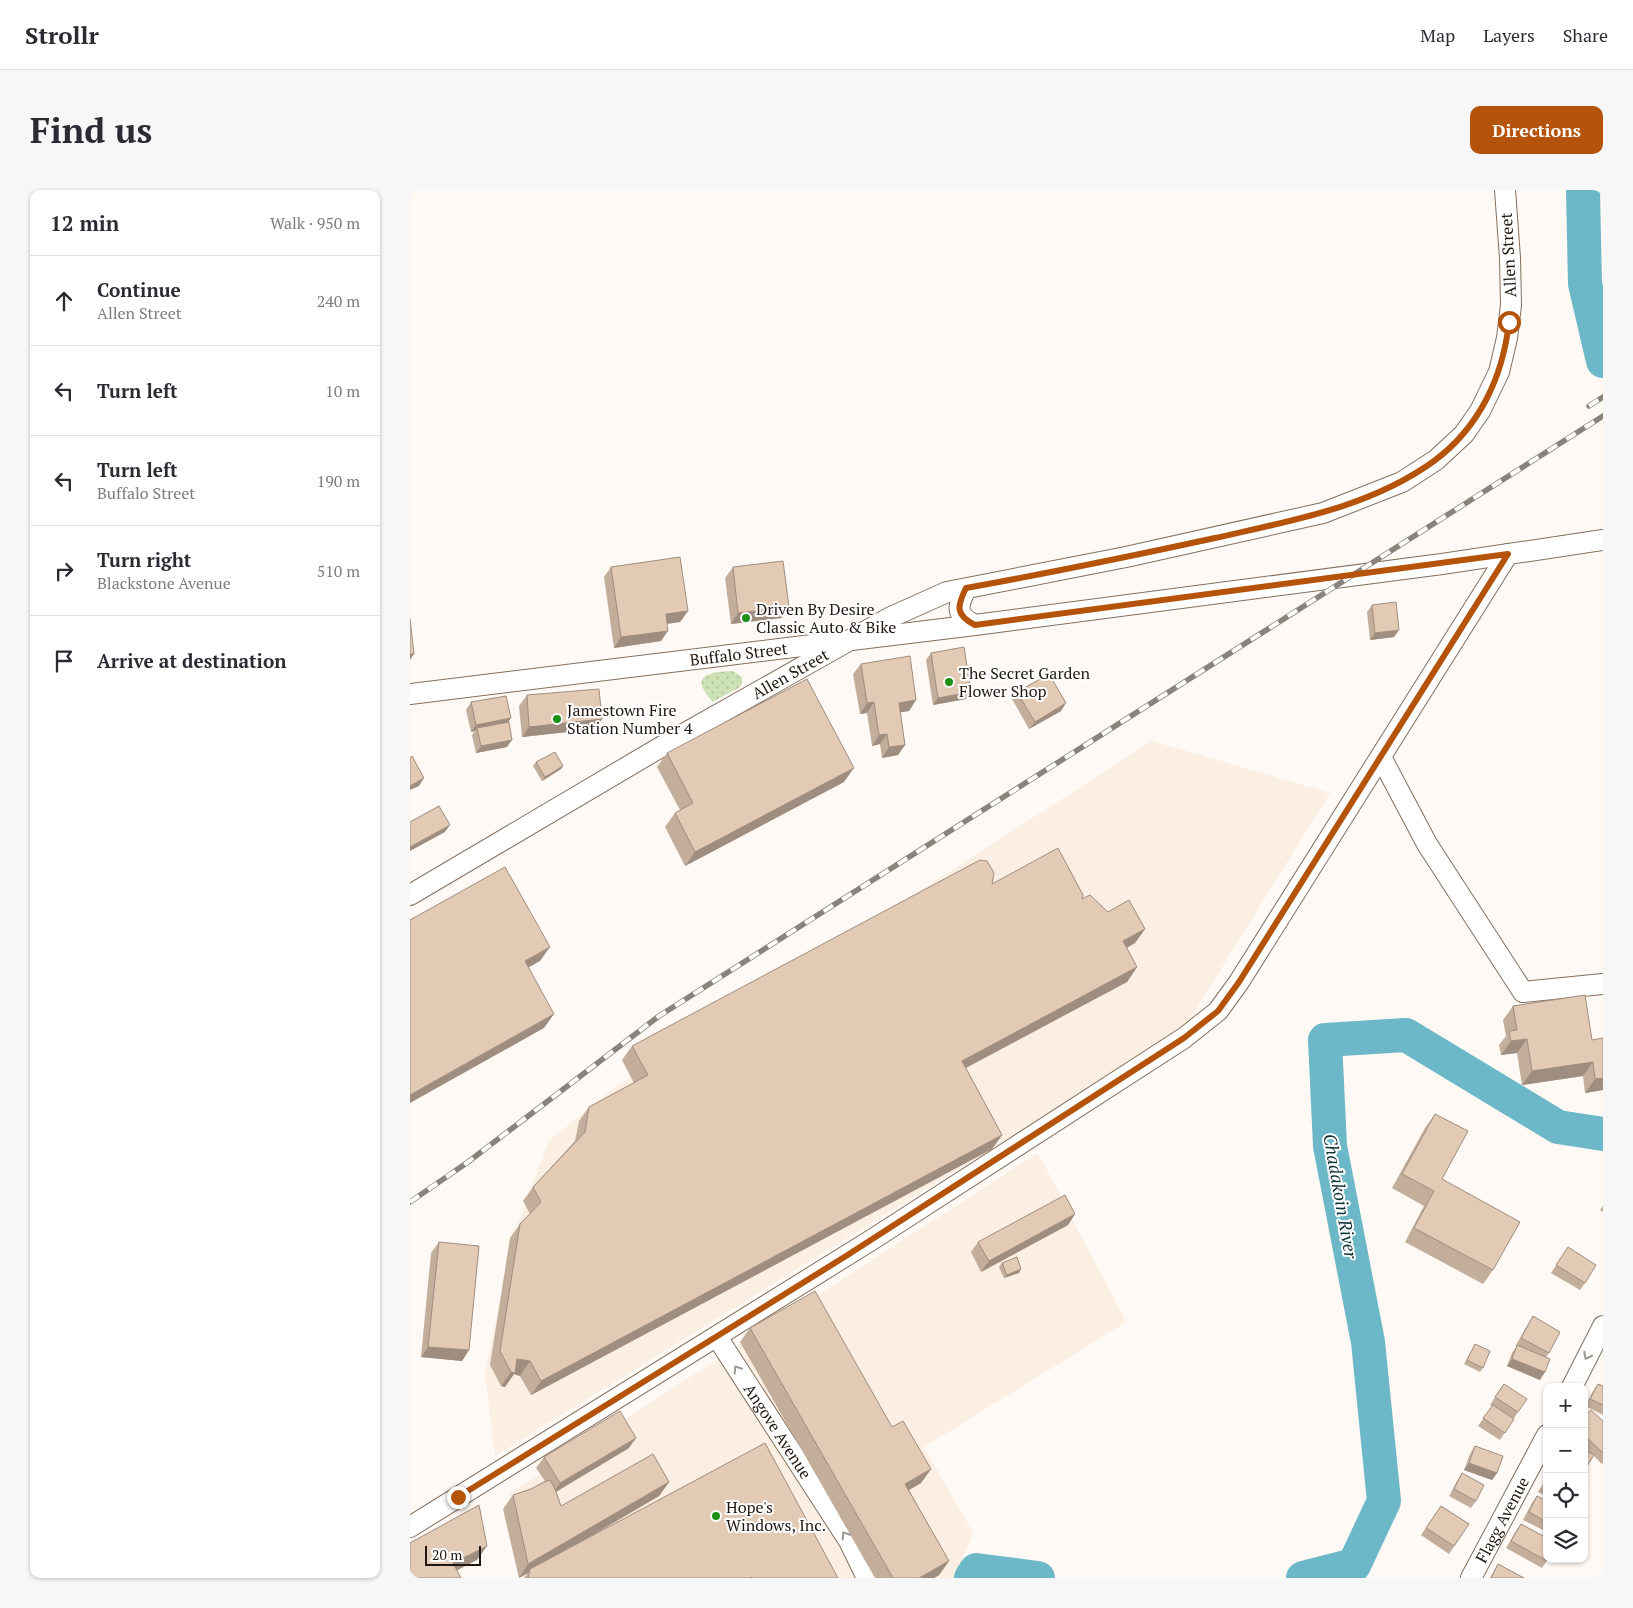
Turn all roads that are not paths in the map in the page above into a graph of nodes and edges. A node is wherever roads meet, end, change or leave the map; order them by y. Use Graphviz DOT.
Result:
graph roads {
  1 [pos="1505,190"];
  2 [pos="1603,540"];
  3 [pos="1508,554"];
  4 [pos="966,588"];
  5 [pos="975,625"];
  6 [pos="849,641"];
  7 [pos="410,694"];
  8 [pos="1381,757"];
  9 [pos="410,895"];
  10 [pos="1603,984"];
  11 [pos="1603,1326"];
  12 [pos="717,1337"];
  13 [pos="1574,1383"];
  14 [pos="1543,1443"];
  15 [pos="410,1527"];
  16 [pos="867,1578"];
  17 [pos="1471,1578"];
  1 -- 4 [label="street, Allen Street"];
  2 -- 3 [label="street, Buffalo Street"];
  3 -- 5 [label="street, Buffalo Street"];
  3 -- 8 [label="street"];
  4 -- 5 [label="street"];
  4 -- 6 [label="street, Allen Street"];
  5 -- 6 [label="street, Buffalo Street"];
  6 -- 7 [label="street, Buffalo Street"];
  6 -- 9 [label="street, Allen Street"];
  8 -- 10 [label="street"];
  8 -- 12 [label="street"];
  11 -- 13 [label="street, one-way"];
  12 -- 15 [label="street"];
  16 -- 12 [label="street, Angove Avenue, one-way"];
  14 -- 17 [label="street, Flagg Avenue"];
}
